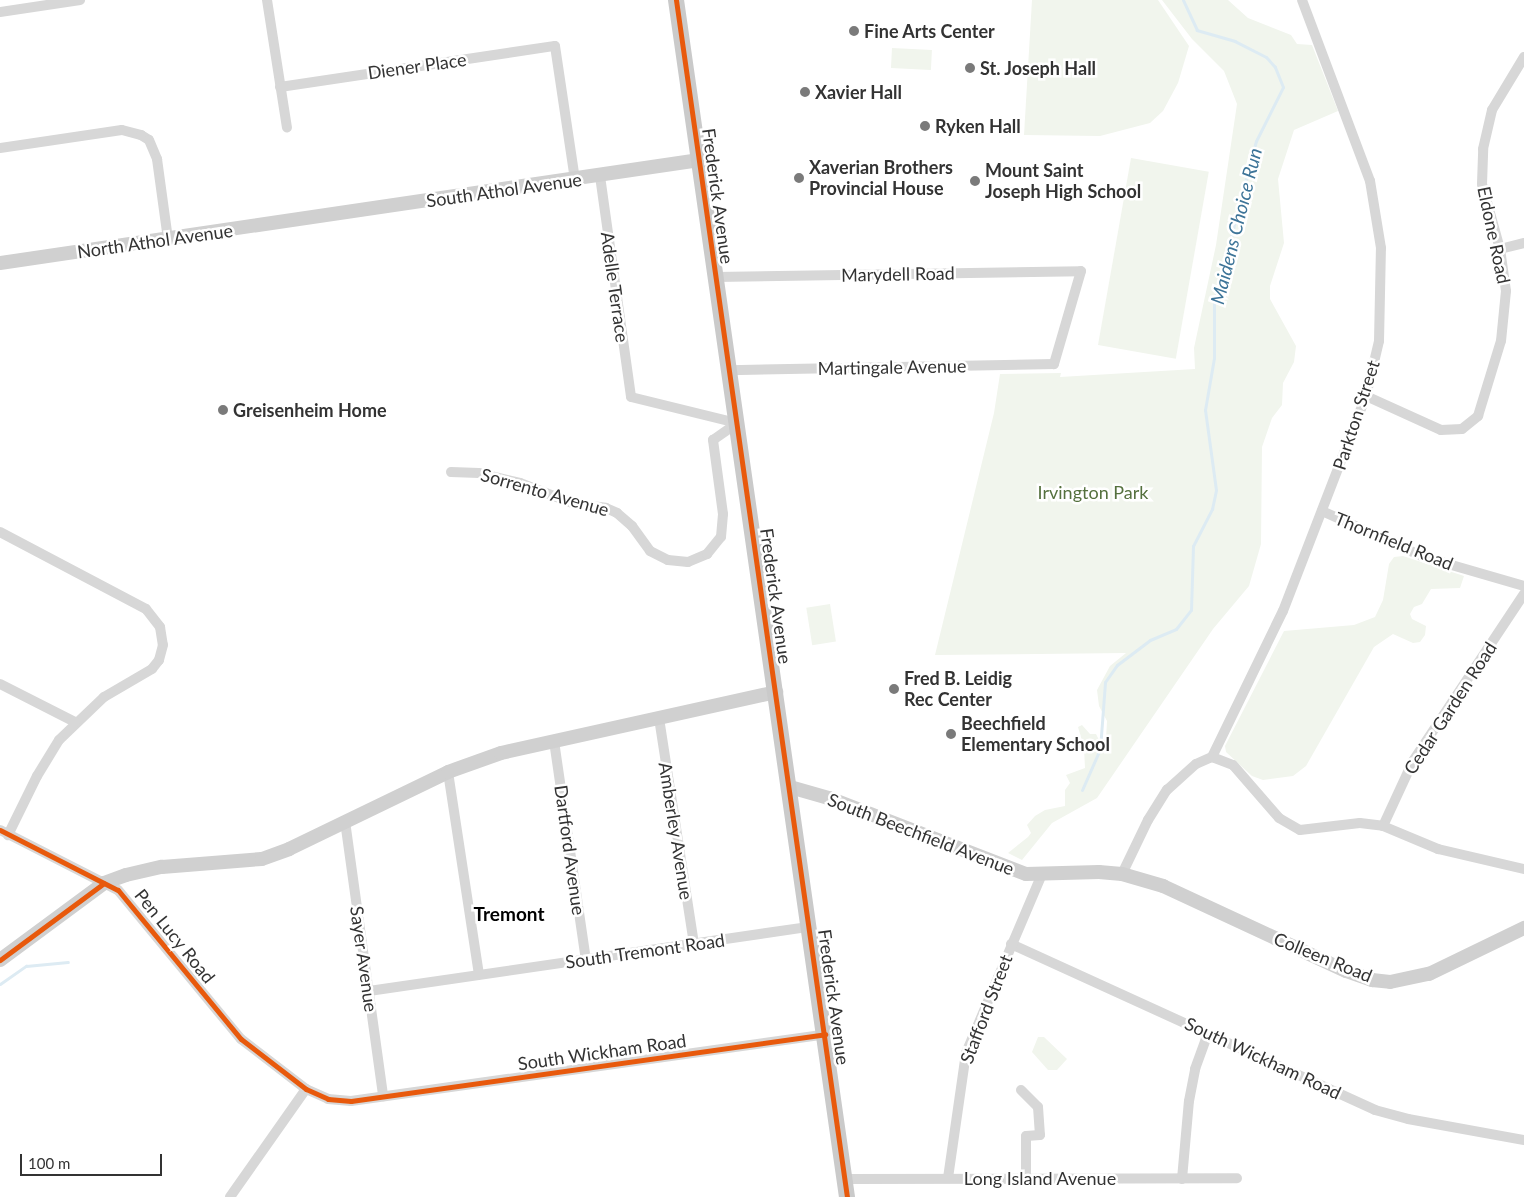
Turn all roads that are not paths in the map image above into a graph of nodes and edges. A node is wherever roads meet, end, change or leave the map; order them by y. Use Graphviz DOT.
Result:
graph roads {
  1 [pos="80,0"];
  2 [pos="267,0"];
  3 [pos="676,0"];
  4 [pos="1302,0"];
  5 [pos="0,12"];
  6 [pos="1524,57"];
  7 [pos="280,87"];
  8 [pos="286,127"];
  9 [pos="0,148"];
  10 [pos="698,160"];
  11 [pos="600,176"];
  12 [pos="575,180"];
  13 [pos="310,218"];
  14 [pos="168,239"];
  15 [pos="1524,243"];
  16 [pos="1500,249"];
  17 [pos="0,263"];
  18 [pos="716,277"];
  19 [pos="1054,364"];
  20 [pos="729,370"];
  21 [pos="1366,396"];
  22 [pos="738,423"];
  23 [pos="451,472"];
  24 [pos="1322,512"];
  25 [pos="0,532"];
  26 [pos="1524,586"];
  27 [pos="1524,594"];
  28 [pos="0,684"];
  29 [pos="776,692"];
  30 [pos="659,718"];
  31 [pos="74,722"];
  32 [pos="554,741"];
  33 [pos="1212,757"];
  34 [pos="448,772"];
  35 [pos="790,787"];
  36 [pos="345,821"];
  37 [pos="1383,826"];
  38 [pos="4,833"];
  39 [pos="1524,869"];
  40 [pos="1042,874"];
  41 [pos="1122,874"];
  42 [pos="104,884"];
  43 [pos="810,927"];
  44 [pos="1524,928"];
  45 [pos="694,944"];
  46 [pos="1011,944"];
  47 [pos="0,960"];
  48 [pos="586,960"];
  49 [pos="479,975"];
  50 [pos="369,991"];
  51 [pos="1208,1033"];
  52 [pos="825,1034"];
  53 [pos="306,1089"];
  54 [pos="1021,1090"];
  55 [pos="384,1096"];
  56 [pos="1524,1140"];
  57 [pos="948,1178"];
  58 [pos="1026,1178"];
  59 [pos="1182,1178"];
  60 [pos="1237,1178"];
  61 [pos="844,1179"];
  62 [pos="230,1197"];
  63 [pos="847,1197"];
  1 -- 5 [label="street"];
  2 -- 7 [label="street"];
  3 -- 10 [label="main road, Frederick Avenue"];
  4 -- 21 [label="street, Parkton Street"];
  6 -- 16 [label="street, Eldone Road"];
  7 -- 8 [label="street"];
  7 -- 12 [label="street, Diener Place"];
  9 -- 14 [label="street"];
  10 -- 11 [label="street, South Athol Avenue"];
  10 -- 18 [label="main road, Frederick Avenue"];
  11 -- 12 [label="street, South Athol Avenue"];
  11 -- 22 [label="street, Adelle Terrace"];
  12 -- 13 [label="street, South Athol Avenue"];
  13 -- 14 [label="street, North Athol Avenue"];
  14 -- 17 [label="street, North Athol Avenue"];
  15 -- 16 [label="street"];
  16 -- 21 [label="street, Eldone Road"];
  18 -- 19 [label="street, Marydell Road"];
  18 -- 20 [label="main road, Frederick Avenue"];
  19 -- 20 [label="street, Martingale Avenue"];
  20 -- 22 [label="main road, Frederick Avenue"];
  21 -- 24 [label="street, Parkton Street"];
  22 -- 23 [label="street, Sorrento Avenue"];
  22 -- 29 [label="main road, Frederick Avenue"];
  24 -- 26 [label="street, Thornfield Road"];
  24 -- 33 [label="street, Parkton Street"];
  25 -- 31 [label="street"];
  27 -- 37 [label="street, Cedar Garden Road"];
  28 -- 31 [label="street"];
  29 -- 30 [label="street"];
  29 -- 35 [label="main road, Frederick Avenue"];
  30 -- 32 [label="street"];
  30 -- 45 [label="street, Amberley Avenue"];
  31 -- 38 [label="street"];
  32 -- 34 [label="street"];
  32 -- 48 [label="street, Dartford Avenue"];
  33 -- 37 [label="street"];
  33 -- 41 [label="street"];
  34 -- 36 [label="street"];
  34 -- 49 [label="street"];
  35 -- 40 [label="street, South Beechfield Avenue"];
  35 -- 43 [label="main road, Frederick Avenue"];
  36 -- 42 [label="street"];
  36 -- 50 [label="street, Sayer Avenue"];
  37 -- 39 [label="street"];
  38 -- 42 [label="street, Pen Lucy Road"];
  40 -- 41 [label="street, South Beechfield Avenue"];
  40 -- 46 [label="street, Stafford Street"];
  41 -- 44 [label="street, Colleen Road"];
  42 -- 47 [label="street"];
  42 -- 53 [label="street, Pen Lucy Road"];
  43 -- 45 [label="street, South Tremont Road"];
  43 -- 52 [label="main road, Frederick Avenue"];
  45 -- 48 [label="street, South Tremont Road"];
  46 -- 51 [label="street, South Wickham Road"];
  46 -- 57 [label="street, Stafford Street"];
  48 -- 49 [label="street, South Tremont Road"];
  49 -- 50 [label="street, South Tremont Road"];
  50 -- 55 [label="street, Sayer Avenue"];
  51 -- 56 [label="street, South Wickham Road"];
  51 -- 59 [label="street"];
  52 -- 55 [label="street, South Wickham Road"];
  52 -- 61 [label="main road, Frederick Avenue"];
  53 -- 55 [label="street, Pen Lucy Road"];
  53 -- 62 [label="street"];
  54 -- 58 [label="street"];
  57 -- 58 [label="street, Long Island Avenue"];
  57 -- 61 [label="street, Long Island Avenue"];
  58 -- 59 [label="street, Long Island Avenue"];
  59 -- 60 [label="street, Long Island Avenue"];
  61 -- 63 [label="main road, Frederick Avenue"];
}
